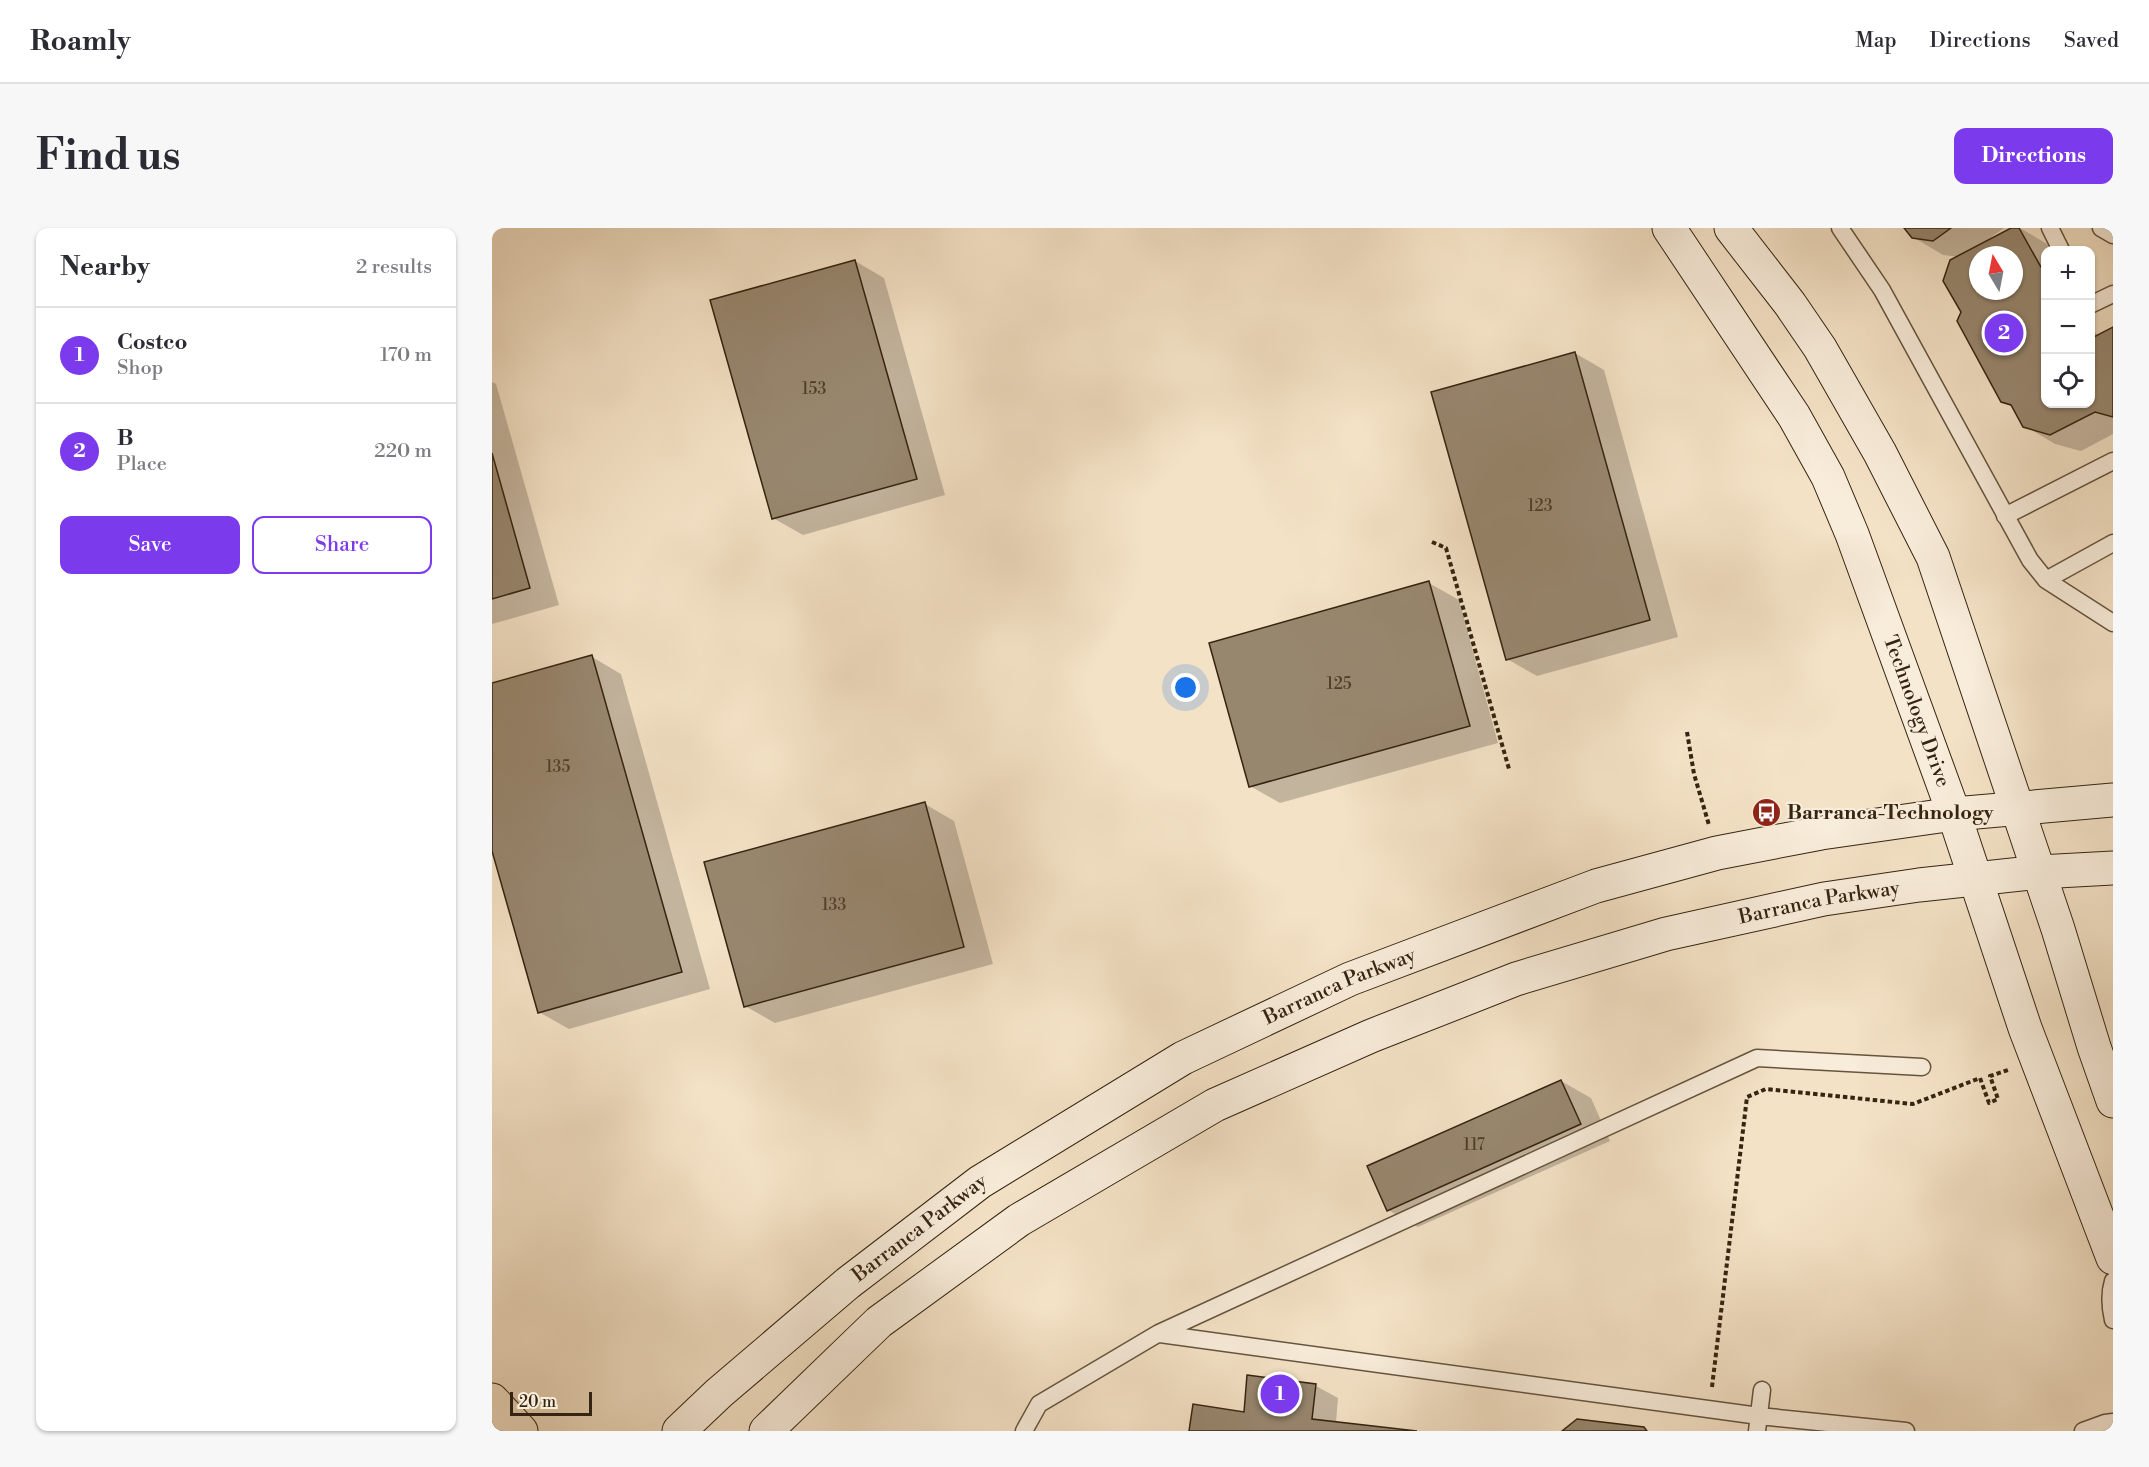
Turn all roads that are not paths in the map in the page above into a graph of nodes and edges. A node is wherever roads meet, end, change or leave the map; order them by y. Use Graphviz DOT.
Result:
graph roads {
  1 [pos="1669,228"];
  2 [pos="1731,228"];
  3 [pos="1840,228"];
  4 [pos="2050,228"];
  5 [pos="2101,228"];
  6 [pos="2113,235"];
  7 [pos="2059,246"];
  8 [pos="2113,294"];
  9 [pos="2095,303"];
  10 [pos="2113,461"];
  11 [pos="2005,516"];
  12 [pos="2113,543"];
  13 [pos="2046,580"];
  14 [pos="2113,623"];
  15 [pos="2113,800"];
  16 [pos="2017,807"];
  17 [pos="1954,814"];
  18 [pos="2113,868"];
  19 [pos="2039,872"];
  20 [pos="1975,879"];
  21 [pos="1922,1067"];
  22 [pos="2113,1101"];
  23 [pos="2113,1258"];
  24 [pos="2113,1281"];
  25 [pos="2113,1320"];
  26 [pos="1159,1333"];
  27 [pos="1762,1390"];
  28 [pos="492,1400"];
  29 [pos="2110,1418"];
  30 [pos="1758,1424"];
  31 [pos="521,1431"];
  32 [pos="679,1431"];
  33 [pos="766,1431"];
  34 [pos="1024,1431"];
  35 [pos="1906,1431"];
  36 [pos="2083,1431"];
  1 -- 17 [label="main road, Technology Drive"];
  2 -- 16 [label="main road"];
  3 -- 11 [label="lane"];
  4 -- 7 [label="lane"];
  5 -- 6 [label="lane"];
  8 -- 9 [label="lane"];
  10 -- 11 [label="lane"];
  11 -- 13 [label="lane"];
  12 -- 13 [label="lane"];
  13 -- 14 [label="lane"];
  15 -- 16 [label="main road, Barranca Parkway"];
  16 -- 17 [label="main road, Barranca Parkway"];
  16 -- 19 [label="main road"];
  17 -- 20 [label="main road, Technology Drive"];
  17 -- 32 [label="main road, Barranca Parkway"];
  18 -- 19 [label="main road, Barranca Parkway"];
  19 -- 20 [label="main road, Barranca Parkway"];
  19 -- 22 [label="main road"];
  20 -- 23 [label="main road, Technology Drive"];
  20 -- 33 [label="main road, Barranca Parkway"];
  21 -- 26 [label="lane"];
  24 -- 25 [label="lane"];
  26 -- 30 [label="lane"];
  26 -- 34 [label="lane"];
  27 -- 30 [label="lane"];
  28 -- 31 [label="highway"];
  29 -- 36 [label="lane"];
  30 -- 35 [label="lane"];
}
